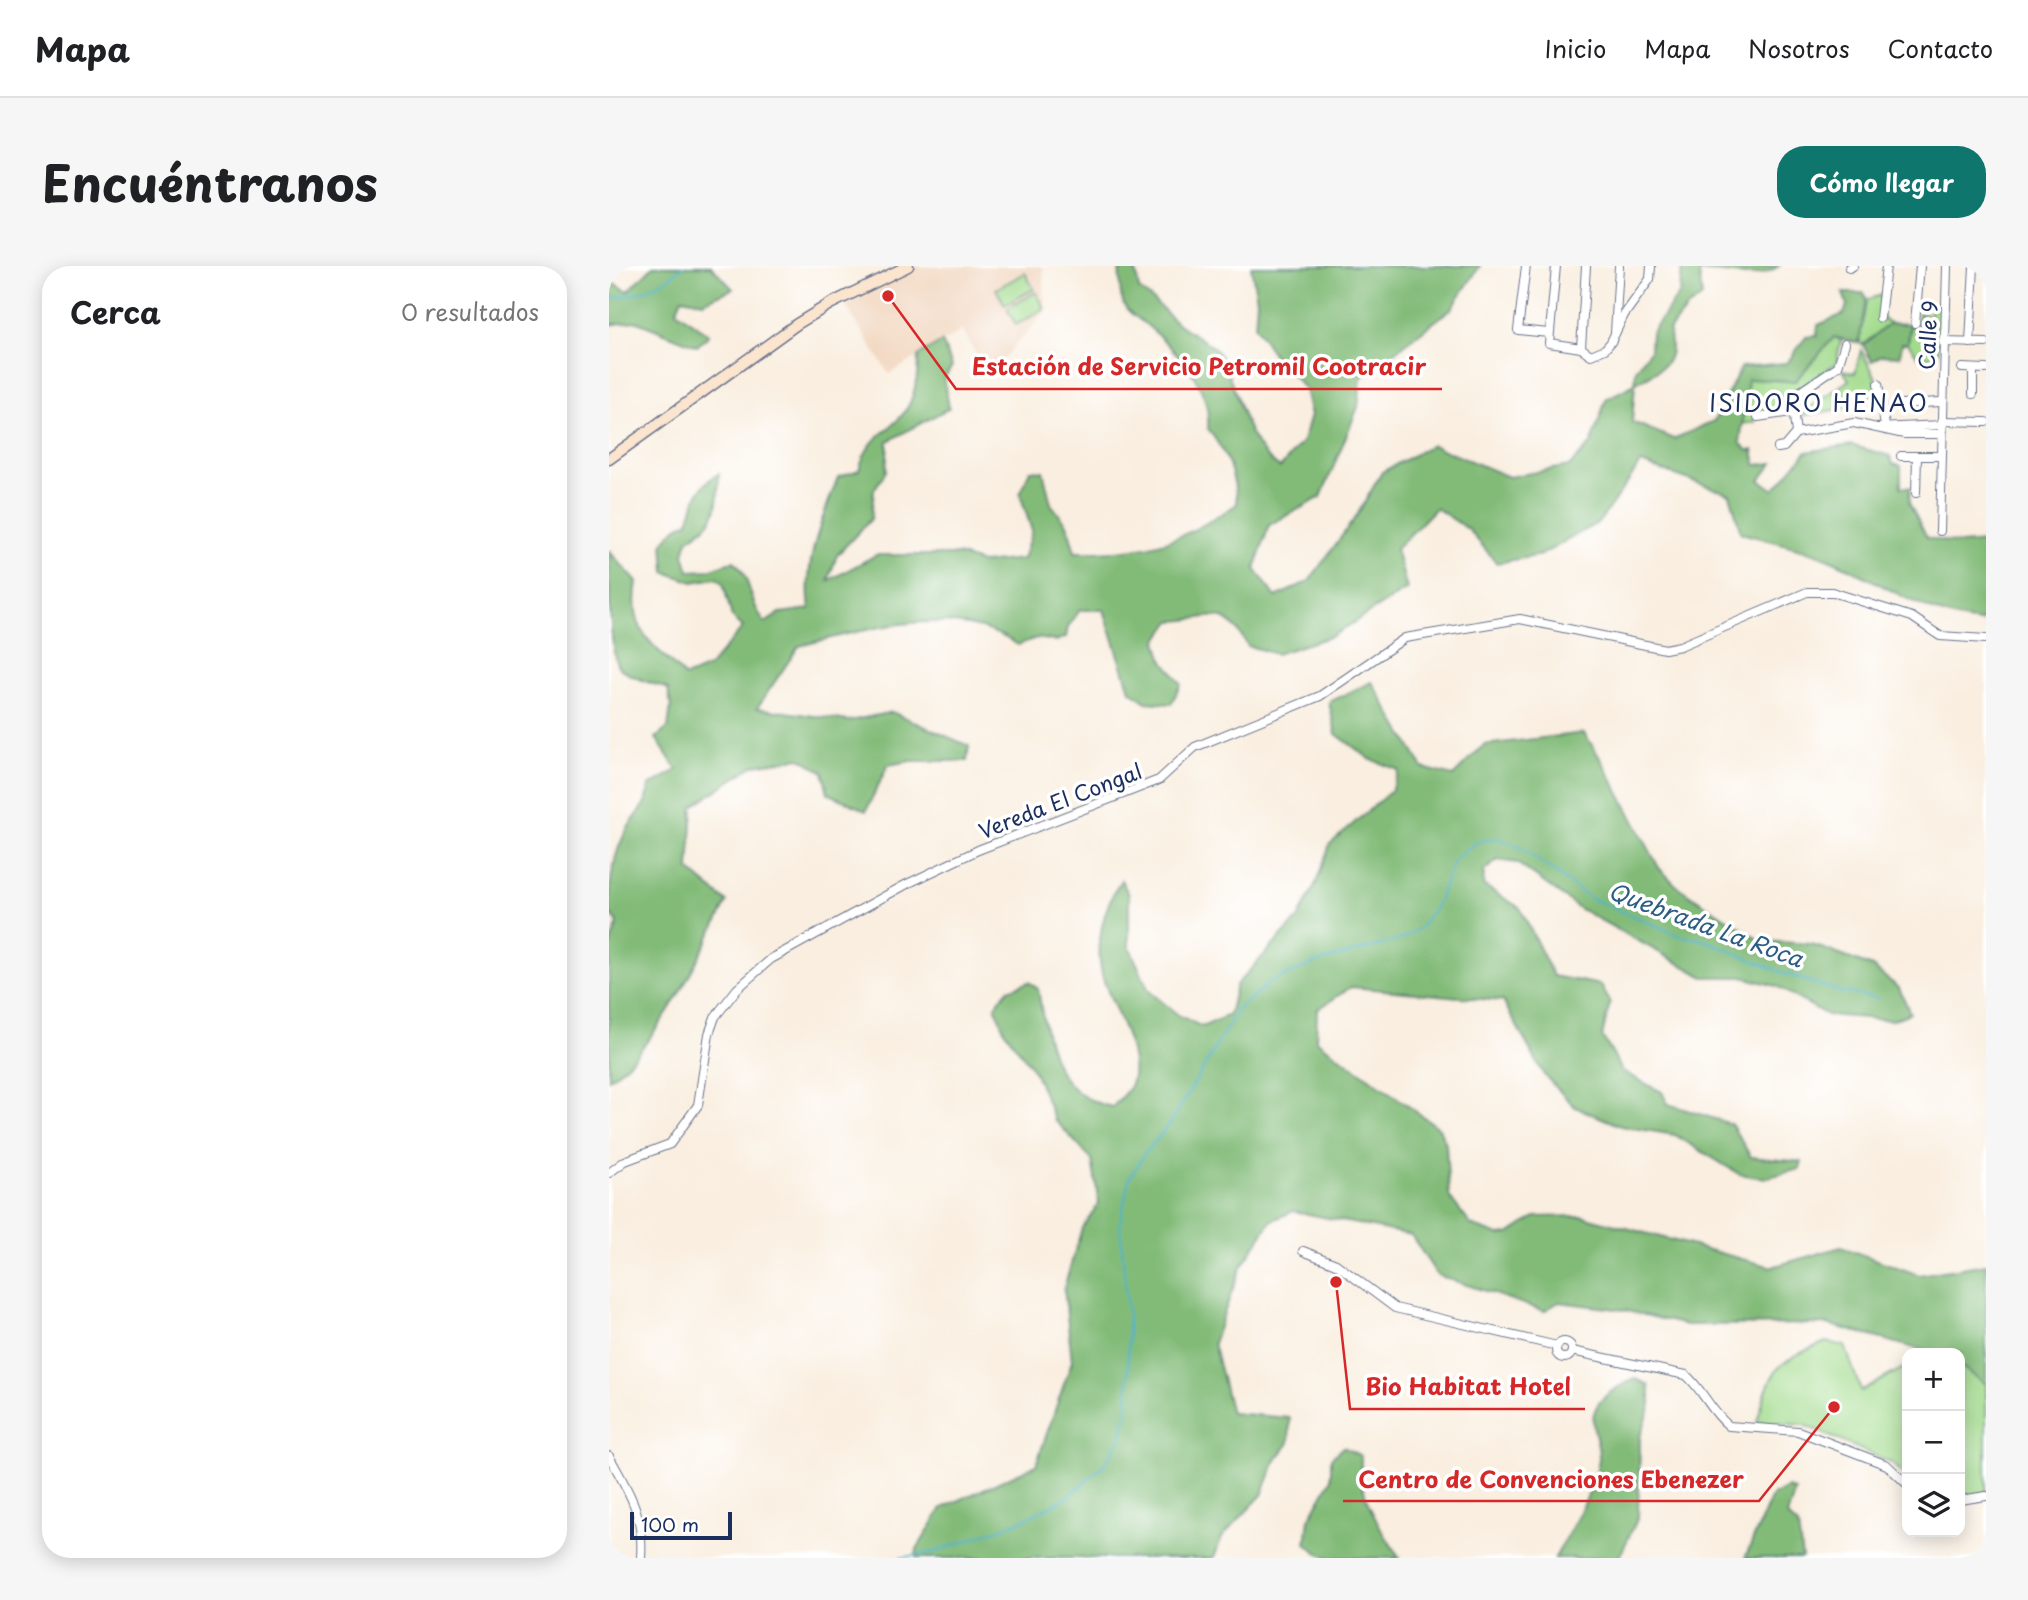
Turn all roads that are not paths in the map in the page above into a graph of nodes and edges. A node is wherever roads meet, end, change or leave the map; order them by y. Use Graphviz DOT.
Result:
graph roads {
  1 [pos="908,266"];
  2 [pos="1526,266"];
  3 [pos="1556,266"];
  4 [pos="1586,266"];
  5 [pos="1619,266"];
  6 [pos="1651,266"];
  7 [pos="1886,266"];
  8 [pos="1920,266"];
  9 [pos="1947,266"];
  10 [pos="1974,266"];
  11 [pos="1880,318"];
  12 [pos="1915,323"];
  13 [pos="1549,333"];
  14 [pos="1615,334"];
  15 [pos="1943,342"];
  16 [pos="1845,343"];
  17 [pos="1971,343"];
  18 [pos="1986,343"];
  19 [pos="1581,348"];
  20 [pos="1962,368"];
  21 [pos="1973,369"];
  22 [pos="1986,369"];
  23 [pos="1878,384"];
  24 [pos="1973,394"];
  25 [pos="1941,402"];
  26 [pos="1900,404"];
  27 [pos="1791,412"];
  28 [pos="1758,417"];
  29 [pos="1986,422"];
  30 [pos="1885,426"];
  31 [pos="1942,426"];
  32 [pos="1875,428"];
  33 [pos="1796,433"];
  34 [pos="1778,448"];
  35 [pos="1901,456"];
  36 [pos="1917,456"];
  37 [pos="1941,456"];
  38 [pos="609,459"];
  39 [pos="1916,493"];
  40 [pos="1940,531"];
  41 [pos="1986,639"];
  42 [pos="609,1173"];
  43 [pos="1303,1251"];
  44 [pos="609,1456"];
  45 [pos="1902,1479"];
  46 [pos="1986,1496"];
  47 [pos="1965,1499"];
  48 [pos="641,1558"];
  1 -- 38 [label="main road"];
  2 -- 13 [label="street"];
  3 -- 13 [label="street"];
  4 -- 19 [label="street"];
  5 -- 14 [label="street"];
  6 -- 14 [label="street"];
  7 -- 11 [label="street"];
  8 -- 12 [label="street"];
  9 -- 15 [label="street, Calle 9"];
  10 -- 17 [label="street"];
  13 -- 19 [label="street"];
  14 -- 19 [label="street"];
  15 -- 17 [label="street"];
  15 -- 25 [label="street, Calle 9"];
  16 -- 27 [label="street"];
  17 -- 18 [label="street"];
  20 -- 21 [label="street"];
  21 -- 22 [label="street"];
  21 -- 24 [label="street"];
  23 -- 30 [label="street"];
  25 -- 26 [label="street"];
  25 -- 31 [label="street, Calle 9"];
  27 -- 28 [label="street"];
  27 -- 33 [label="street"];
  29 -- 31 [label="street"];
  30 -- 31 [label="street"];
  30 -- 32 [label="street"];
  31 -- 32 [label="street"];
  31 -- 37 [label="street, Calle 9"];
  32 -- 33 [label="street"];
  33 -- 34 [label="street"];
  35 -- 36 [label="street"];
  36 -- 37 [label="street"];
  36 -- 39 [label="street"];
  37 -- 40 [label="street, Calle 9"];
  41 -- 42 [label="street, Vereda El Congal"];
  43 -- 45 [label="street"];
  44 -- 48 [label="street"];
  46 -- 47 [label="street"];
}
